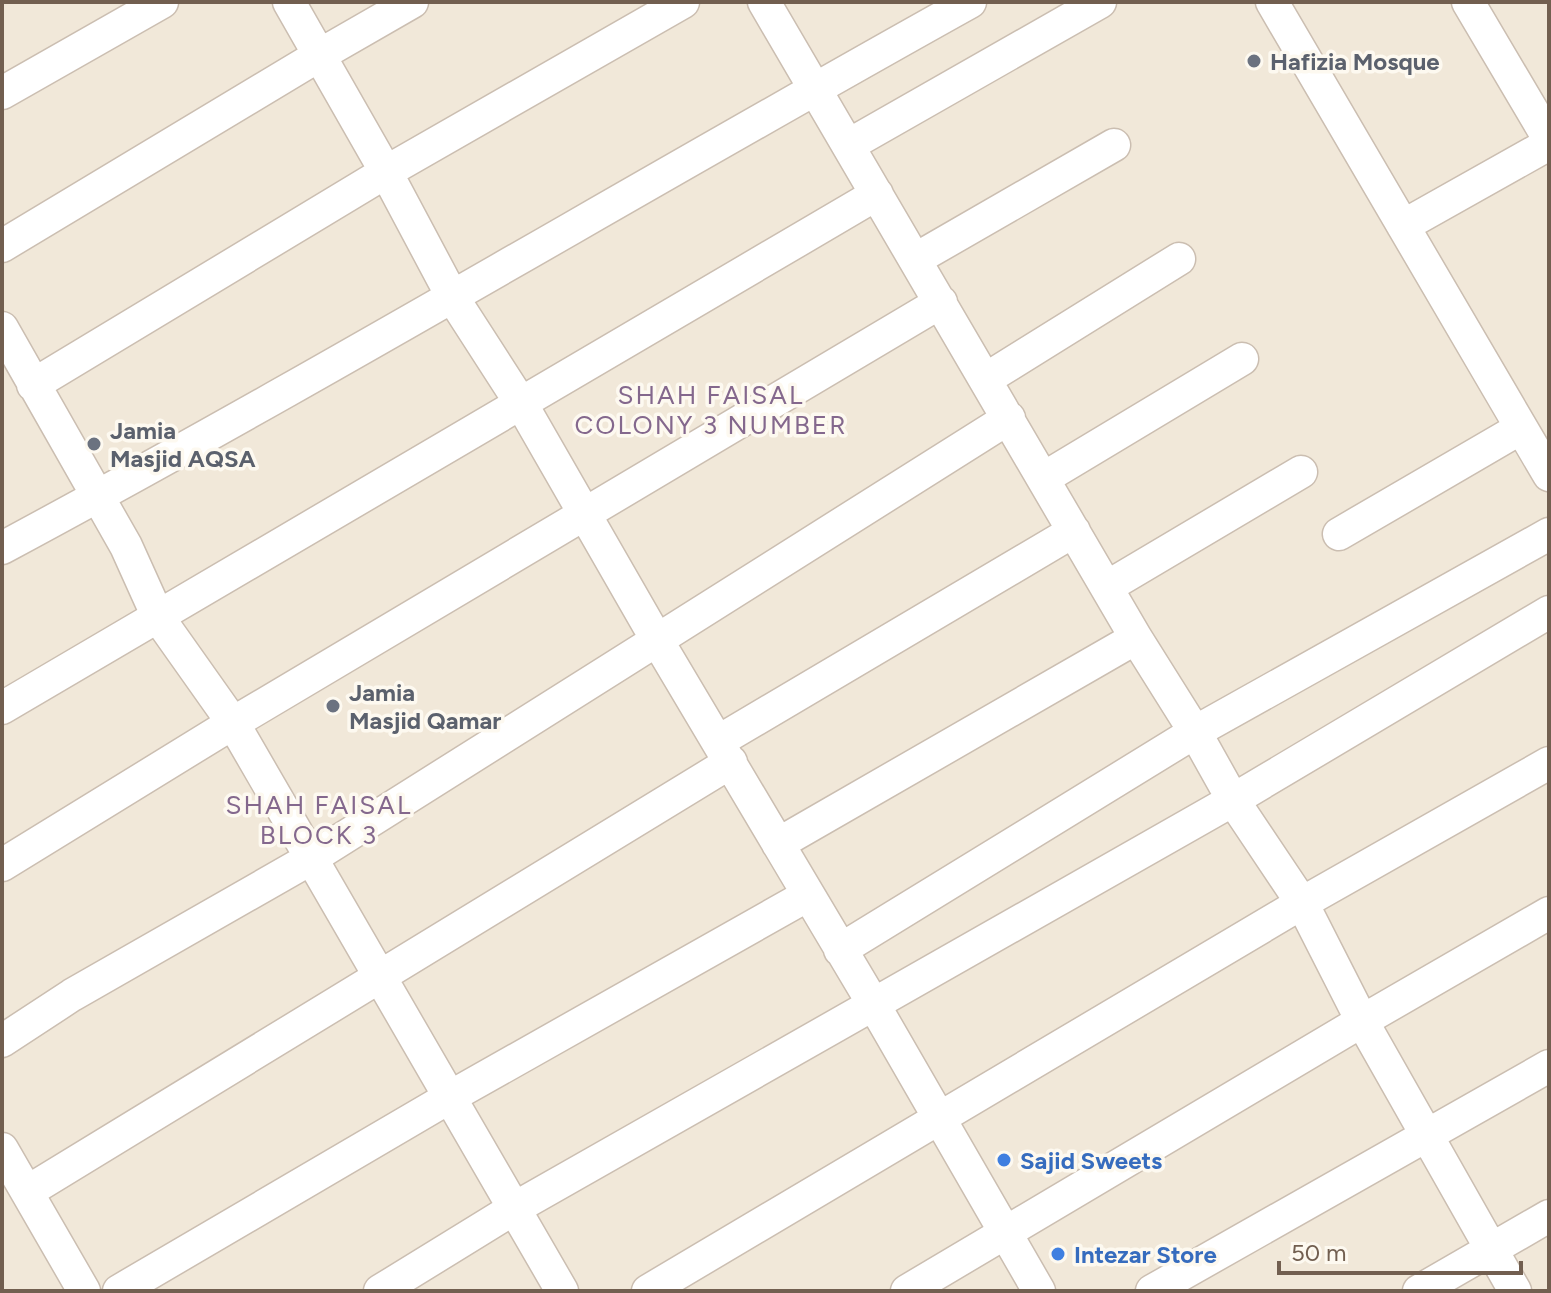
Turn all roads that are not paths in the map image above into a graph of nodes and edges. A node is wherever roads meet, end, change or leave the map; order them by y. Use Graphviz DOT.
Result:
graph roads {
  1 [pos="162,2"];
  2 [pos="289,2"];
  3 [pos="412,2"];
  4 [pos="683,2"];
  5 [pos="764,2"];
  6 [pos="970,2"];
  7 [pos="1100,2"];
  8 [pos="1272,2"];
  9 [pos="1468,2"];
  10 [pos="318,56"];
  11 [pos="814,88"];
  12 [pos="2,93"];
  13 [pos="1549,141"];
  14 [pos="849,145"];
  15 [pos="1114,145"];
  16 [pos="386,172"];
  17 [pos="877,194"];
  18 [pos="1403,226"];
  19 [pos="2,246"];
  20 [pos="916,259"];
  21 [pos="1179,259"];
  22 [pos="453,298"];
  23 [pos="941,302"];
  24 [pos="2,328"];
  25 [pos="1242,359"];
  26 [pos="986,379"];
  27 [pos="33,385"];
  28 [pos="522,405"];
  29 [pos="1009,418"];
  30 [pos="1521,428"];
  31 [pos="1301,472"];
  32 [pos="1549,475"];
  33 [pos="1044,478"];
  34 [pos="98,497"];
  35 [pos="585,513"];
  36 [pos="1074,531"];
  37 [pos="1339,534"];
  38 [pos="1549,534"];
  39 [pos="2,548"];
  40 [pos="1107,587"];
  41 [pos="1549,612"];
  42 [pos="158,617"];
  43 [pos="1136,638"];
  44 [pos="657,640"];
  45 [pos="2,708"];
  46 [pos="233,723"];
  47 [pos="1195,732"];
  48 [pos="725,752"];
  49 [pos="1549,763"];
  50 [pos="1233,800"];
  51 [pos="778,844"];
  52 [pos="310,859"];
  53 [pos="2,865"];
  54 [pos="808,895"];
  55 [pos="1302,903"];
  56 [pos="1549,913"];
  57 [pos="840,950"];
  58 [pos="378,977"];
  59 [pos="874,1005"];
  60 [pos="1362,1021"];
  61 [pos="2,1041"];
  62 [pos="1549,1066"];
  63 [pos="450,1097"];
  64 [pos="938,1118"];
  65 [pos="1428,1135"];
  66 [pos="2,1149"];
  67 [pos="27,1192"];
  68 [pos="515,1208"];
  69 [pos="1549,1216"];
  70 [pos="1005,1232"];
  71 [pos="1492,1248"];
  72 [pos="84,1291"];
  73 [pos="119,1291"];
  74 [pos="380,1291"];
  75 [pos="562,1291"];
  76 [pos="648,1291"];
  77 [pos="907,1291"];
  78 [pos="1039,1291"];
  79 [pos="1152,1291"];
  80 [pos="1419,1291"];
  81 [pos="1515,1291"];
  1 -- 12 [label="street"];
  2 -- 10 [label="street"];
  3 -- 10 [label="street"];
  4 -- 16 [label="street"];
  5 -- 11 [label="street"];
  6 -- 11 [label="street"];
  7 -- 14 [label="street"];
  8 -- 18 [label="street"];
  9 -- 13 [label="street"];
  10 -- 16 [label="street"];
  10 -- 19 [label="street"];
  11 -- 14 [label="street"];
  11 -- 22 [label="street"];
  13 -- 18 [label="street"];
  14 -- 17 [label="street"];
  15 -- 20 [label="street"];
  16 -- 22 [label="street"];
  16 -- 27 [label="street"];
  17 -- 20 [label="street"];
  17 -- 28 [label="street"];
  18 -- 30 [label="street"];
  20 -- 23 [label="street"];
  21 -- 26 [label="street"];
  22 -- 28 [label="street"];
  22 -- 34 [label="street"];
  23 -- 26 [label="street"];
  23 -- 35 [label="street"];
  24 -- 27 [label="street"];
  25 -- 33 [label="street"];
  26 -- 29 [label="street"];
  27 -- 34 [label="street"];
  28 -- 35 [label="street"];
  28 -- 42 [label="street"];
  29 -- 33 [label="street"];
  29 -- 44 [label="street"];
  30 -- 32 [label="street"];
  30 -- 37 [label="street"];
  31 -- 40 [label="street"];
  33 -- 36 [label="street"];
  34 -- 39 [label="street"];
  34 -- 42 [label="street"];
  35 -- 44 [label="street"];
  35 -- 46 [label="street"];
  36 -- 40 [label="street"];
  36 -- 48 [label="street"];
  38 -- 47 [label="street"];
  40 -- 43 [label="street"];
  41 -- 50 [label="street"];
  42 -- 45 [label="street"];
  42 -- 46 [label="street"];
  43 -- 47 [label="street"];
  43 -- 51 [label="street"];
  44 -- 48 [label="street"];
  44 -- 52 [label="street"];
  46 -- 52 [label="street"];
  46 -- 53 [label="street"];
  47 -- 50 [label="street"];
  47 -- 57 [label="street"];
  48 -- 51 [label="street"];
  48 -- 58 [label="street"];
  49 -- 55 [label="street"];
  50 -- 55 [label="street"];
  50 -- 59 [label="street"];
  51 -- 54 [label="street"];
  52 -- 58 [label="street"];
  52 -- 61 [label="street"];
  54 -- 57 [label="street"];
  54 -- 63 [label="street"];
  55 -- 60 [label="street"];
  55 -- 64 [label="street"];
  56 -- 60 [label="street"];
  57 -- 59 [label="street"];
  58 -- 63 [label="street"];
  58 -- 67 [label="street"];
  59 -- 64 [label="street"];
  59 -- 68 [label="street"];
  60 -- 65 [label="street"];
  60 -- 70 [label="street"];
  62 -- 65 [label="street"];
  63 -- 68 [label="street"];
  63 -- 73 [label="street"];
  64 -- 70 [label="street"];
  64 -- 76 [label="street"];
  65 -- 71 [label="street"];
  65 -- 79 [label="street"];
  66 -- 67 [label="street"];
  67 -- 72 [label="street"];
  68 -- 74 [label="street"];
  68 -- 75 [label="street"];
  69 -- 71 [label="street"];
  70 -- 77 [label="street"];
  70 -- 78 [label="street"];
  71 -- 80 [label="street"];
  71 -- 81 [label="street"];
}
